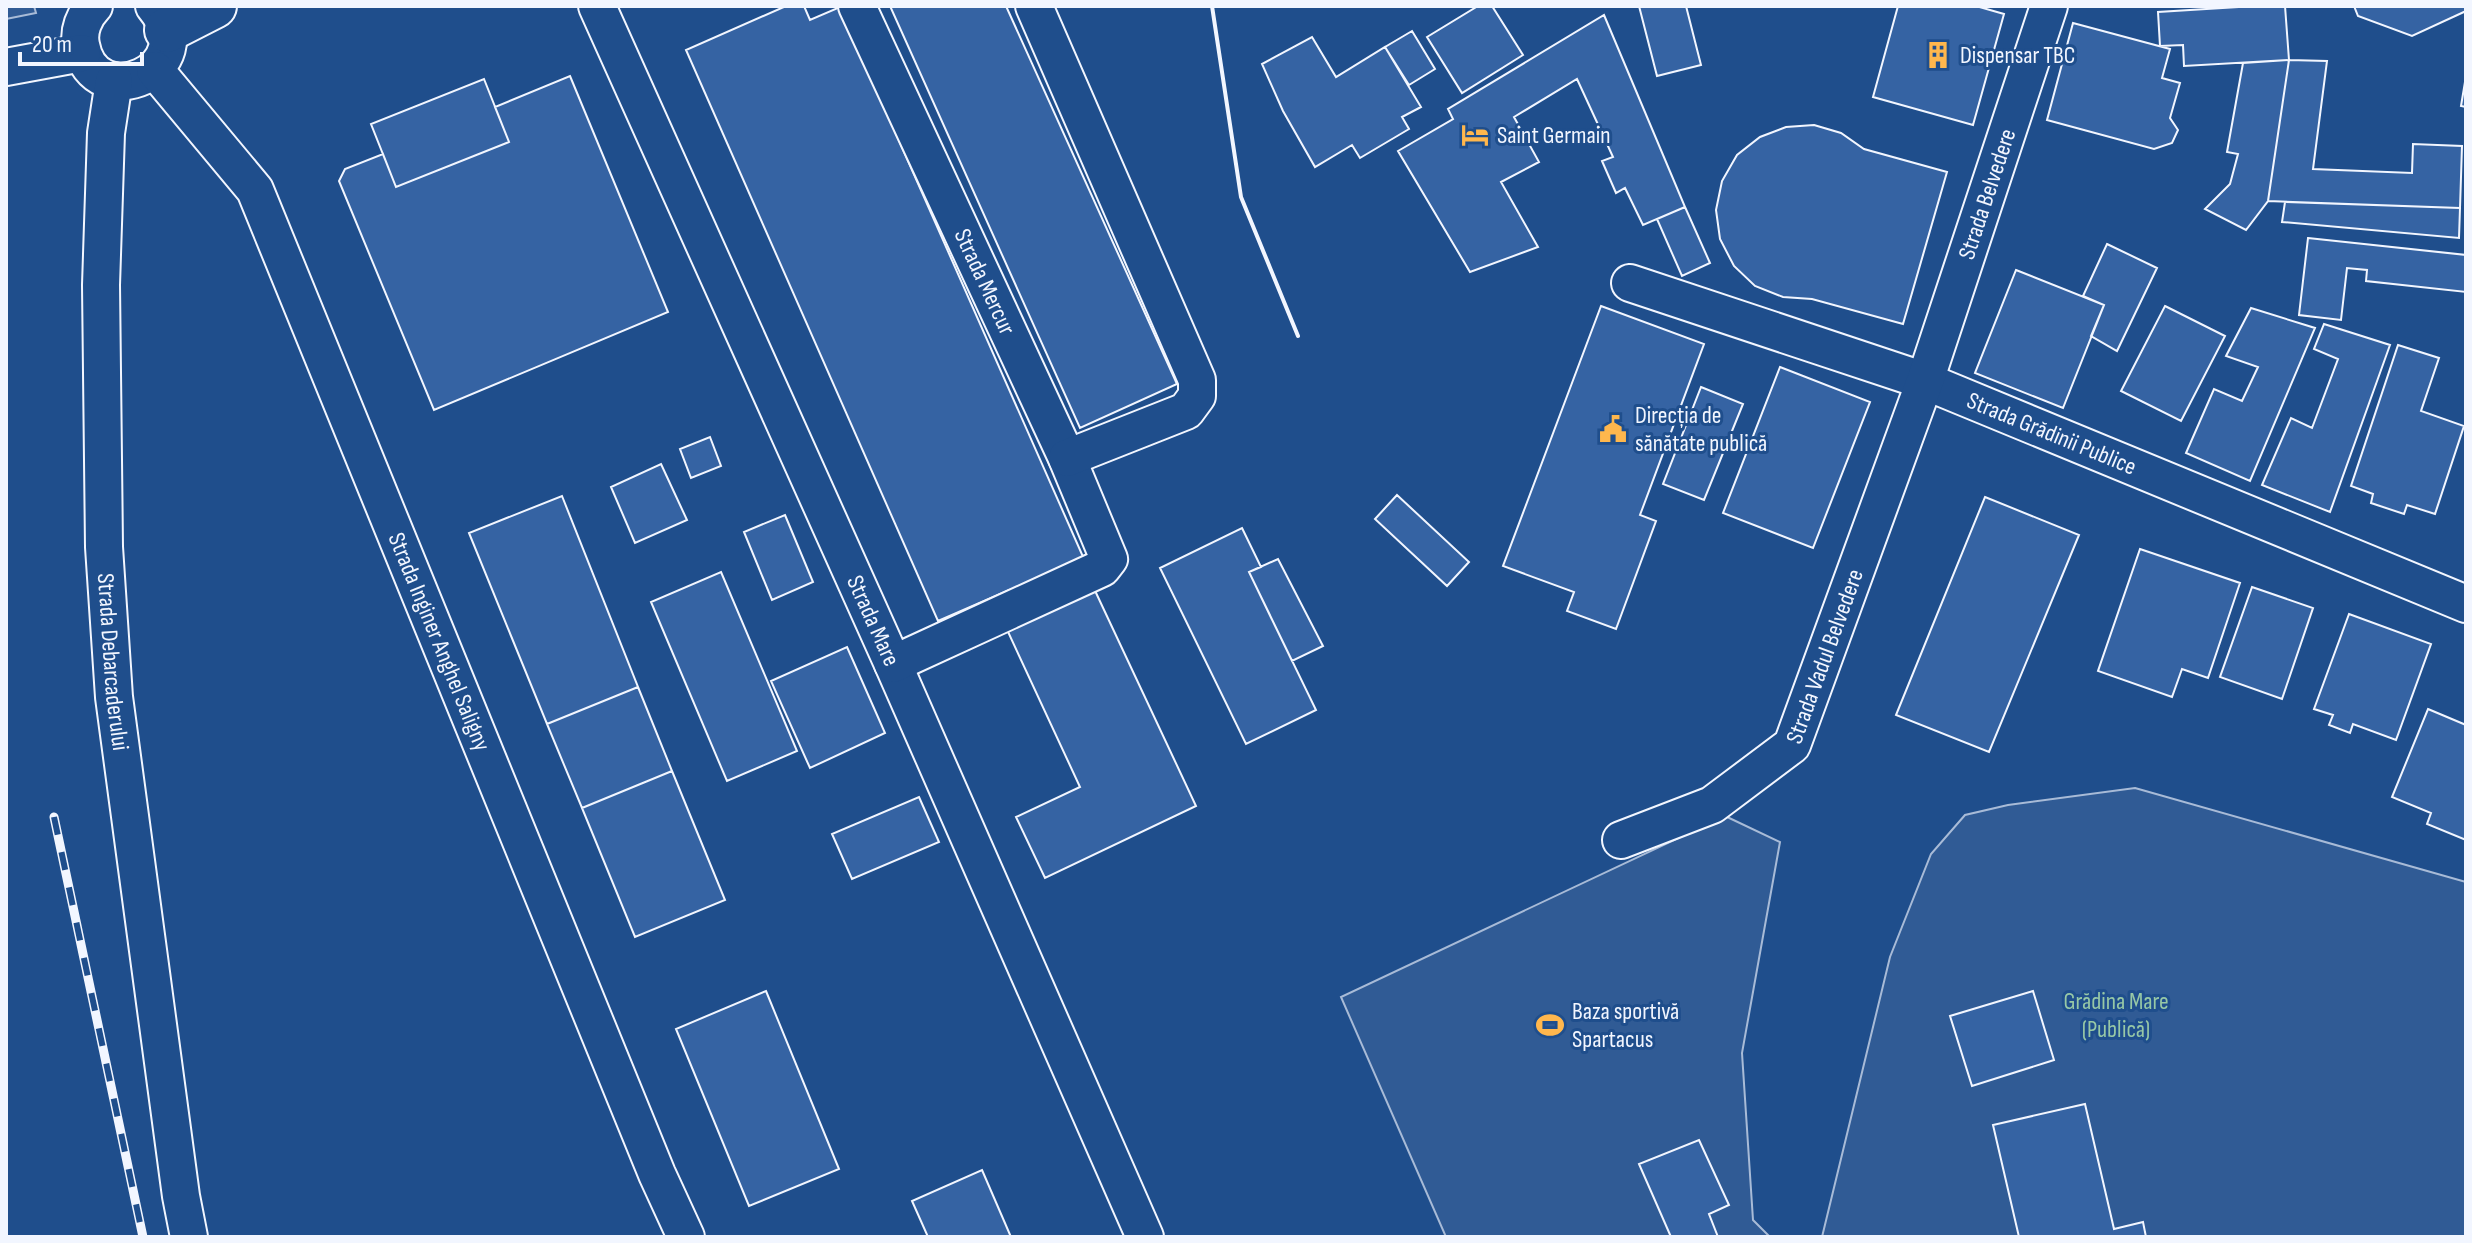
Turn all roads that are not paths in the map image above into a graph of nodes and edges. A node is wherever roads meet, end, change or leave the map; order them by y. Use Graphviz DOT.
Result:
graph roads {
  1 [pos="214,6"];
  2 [pos="597,6"];
  3 [pos="857,6"];
  4 [pos="1034,6"];
  5 [pos="2049,6"];
  6 [pos="89,8"];
  7 [pos="159,35"];
  8 [pos="82,53"];
  9 [pos="6,67"];
  10 [pos="114,81"];
  11 [pos="1630,283"];
  12 [pos="1925,381"];
  13 [pos="1067,458"];
  14 [pos="2466,604"];
  15 [pos="893,664"];
  16 [pos="1621,840"];
  17 [pos="189,1237"];
  18 [pos="686,1237"];
  19 [pos="1145,1237"];
  1 -- 7 [label="street"];
  2 -- 15 [label="street, Strada Mare"];
  3 -- 13 [label="street, Strada Mercur"];
  4 -- 13 [label="street"];
  5 -- 12 [label="street, Strada Belvedere"];
  6 -- 8 [label="street"];
  7 -- 10 [label="street"];
  7 -- 18 [label="street, Strada Inginer Anghel Saligny"];
  8 -- 9 [label="street"];
  8 -- 10 [label="street"];
  10 -- 17 [label="street, Strada Debarcaderului"];
  11 -- 12 [label="street, Strada Grădinii Publice"];
  12 -- 14 [label="street, Strada Grădinii Publice"];
  12 -- 16 [label="street, Strada Vadul Belvedere"];
  13 -- 15 [label="street, Strada Mercur"];
  15 -- 19 [label="street, Strada Mare"];
}
